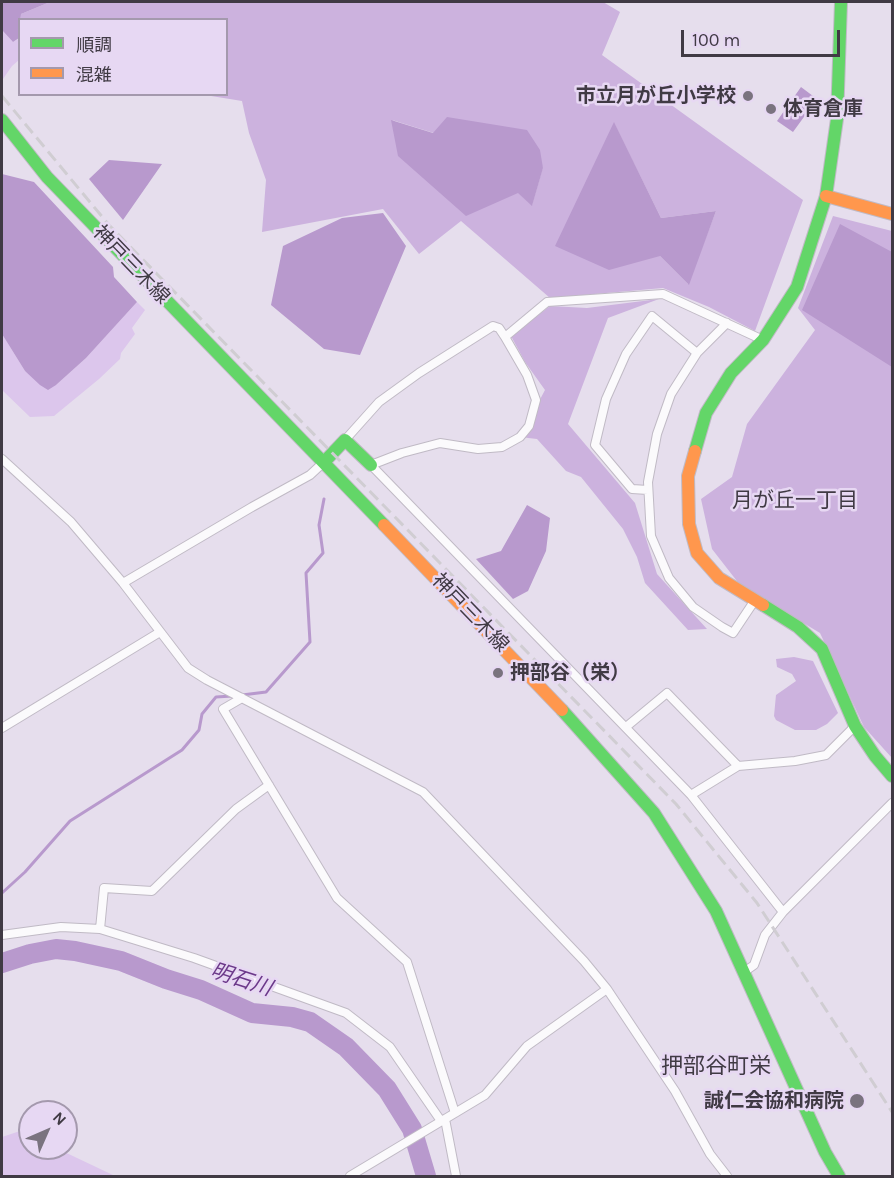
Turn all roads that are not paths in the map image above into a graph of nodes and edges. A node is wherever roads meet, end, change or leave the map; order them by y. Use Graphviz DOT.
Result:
graph roads {
  1 [pos="841,2"];
  2 [pos="2,120"];
  3 [pos="826,196"];
  4 [pos="892,214"];
  5 [pos="727,323"];
  6 [pos="505,338"];
  7 [pos="763,340"];
  8 [pos="697,353"];
  9 [pos="345,440"];
  10 [pos="2,459"];
  11 [pos="325,461"];
  12 [pos="371,465"];
  13 [pos="648,490"];
  14 [pos="123,583"];
  15 [pos="755,600"];
  16 [pos="160,632"];
  17 [pos="242,698"];
  18 [pos="855,726"];
  19 [pos="627,727"];
  20 [pos="2,728"];
  21 [pos="738,766"];
  22 [pos="892,776"];
  23 [pos="269,785"];
  24 [pos="691,795"];
  25 [pos="892,803"];
  26 [pos="783,912"];
  27 [pos="100,929"];
  28 [pos="2,935"];
  29 [pos="744,972"];
  30 [pos="607,989"];
  31 [pos="455,1113"];
  32 [pos="443,1120"];
  33 [pos="350,1176"];
  34 [pos="456,1176"];
  35 [pos="727,1176"];
  36 [pos="839,1176"];
  1 -- 3 [label="main road"];
  2 -- 11 [label="main road, 神戸三木線"];
  3 -- 4 [label="main road"];
  3 -- 7 [label="main road"];
  5 -- 6 [label="street"];
  5 -- 7 [label="street"];
  5 -- 8 [label="street"];
  6 -- 9 [label="street"];
  6 -- 12 [label="street"];
  7 -- 15 [label="main road"];
  8 -- 13 [label="street"];
  8 -- 13 [label="street"];
  9 -- 11 [label="main road"];
  9 -- 12 [label="main road"];
  10 -- 14 [label="street"];
  11 -- 14 [label="street"];
  11 -- 29 [label="main road, 神戸三木線"];
  12 -- 19 [label="street"];
  13 -- 15 [label="street"];
  14 -- 16 [label="street"];
  15 -- 18 [label="main road"];
  16 -- 17 [label="street"];
  16 -- 20 [label="street"];
  17 -- 23 [label="street"];
  17 -- 30 [label="street"];
  18 -- 21 [label="street"];
  18 -- 22 [label="main road"];
  19 -- 21 [label="street"];
  19 -- 24 [label="street"];
  21 -- 24 [label="street"];
  23 -- 27 [label="street"];
  23 -- 31 [label="street"];
  24 -- 26 [label="street"];
  25 -- 26 [label="street"];
  26 -- 29 [label="street"];
  27 -- 28 [label="street"];
  27 -- 32 [label="street"];
  29 -- 36 [label="main road, 神戸三木線"];
  30 -- 31 [label="street"];
  30 -- 35 [label="street"];
  31 -- 32 [label="street"];
  32 -- 33 [label="street"];
  32 -- 34 [label="street"];
}
